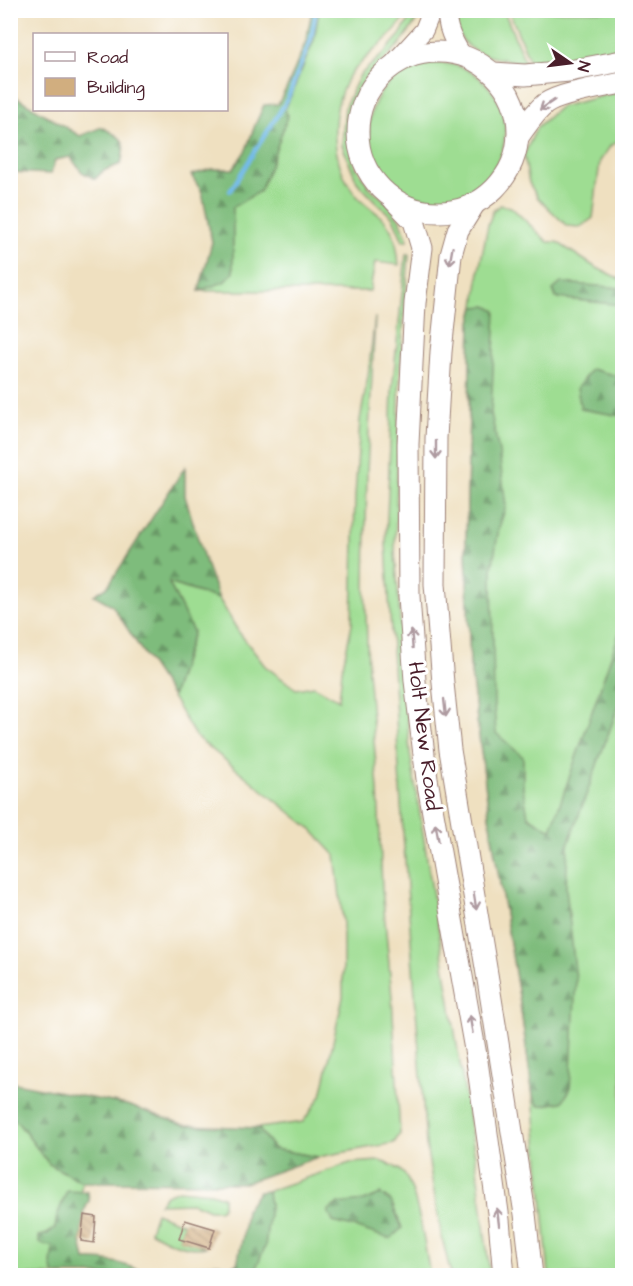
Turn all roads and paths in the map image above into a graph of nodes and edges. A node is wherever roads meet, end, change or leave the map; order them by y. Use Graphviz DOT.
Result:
graph roads {
  1 [pos="432,10"];
  2 [pos="447,10"];
  3 [pos="462,55"];
  4 [pos="622,61"];
  5 [pos="392,65"];
  6 [pos="493,73"];
  7 [pos="622,83"];
  8 [pos="518,137"];
  9 [pos="394,200"];
  10 [pos="474,203"];
  11 [pos="504,1275"];
  12 [pos="532,1275"];
  1 -- 5 [label="main road"];
  2 -- 3 [label="main road"];
  3 -- 5 [label="highway"];
  3 -- 6 [label="highway"];
  4 -- 6 [label="highway"];
  5 -- 9 [label="highway"];
  6 -- 8 [label="highway"];
  7 -- 8 [label="highway, one-way"];
  8 -- 10 [label="highway"];
  9 -- 10 [label="highway"];
  11 -- 9 [label="highway, Holt New Road, one-way"];
  10 -- 12 [label="highway, Holt New Road, one-way"];
}
